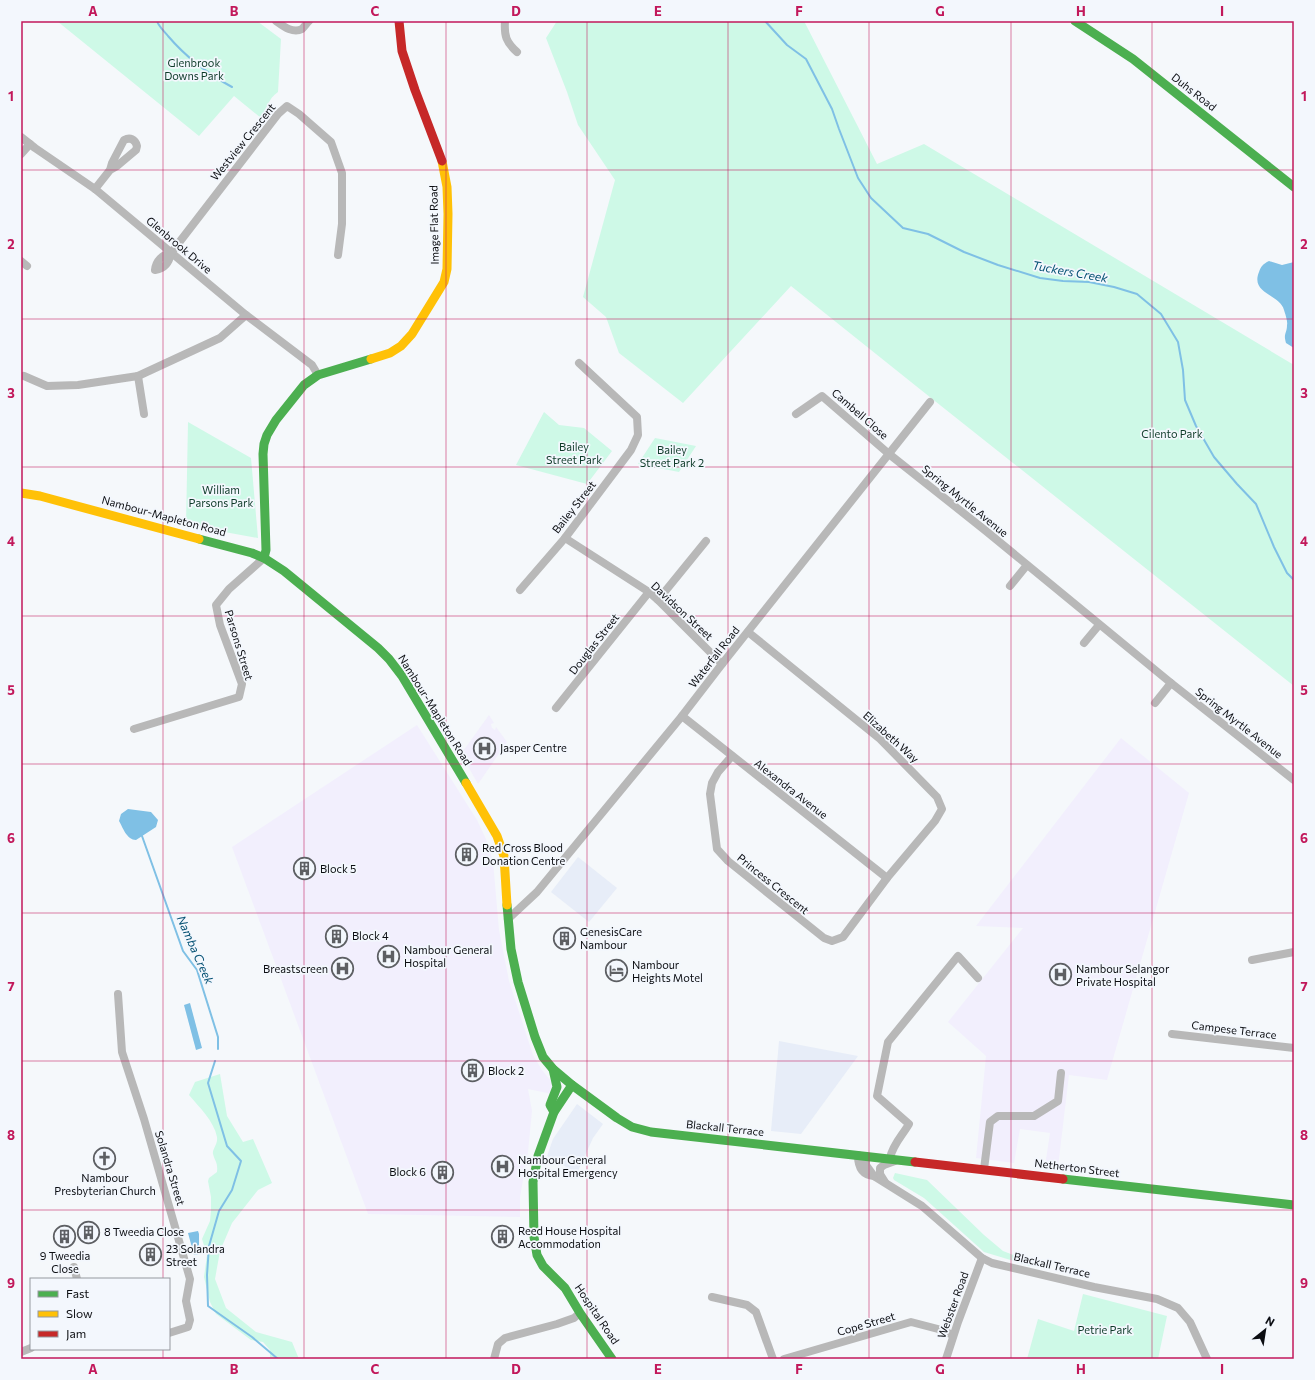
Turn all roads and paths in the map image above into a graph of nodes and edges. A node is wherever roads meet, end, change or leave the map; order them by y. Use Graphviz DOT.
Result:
graph roads {
  1 [pos="276,21"];
  2 [pos="309,21"];
  3 [pos="399,21"];
  4 [pos="505,21"];
  5 [pos="1075,21"];
  6 [pos="518,52"];
  7 [pos="21,137"];
  8 [pos="30,144"];
  9 [pos="21,154"];
  10 [pos="110,170"];
  11 [pos="1294,187"];
  12 [pos="95,189"];
  13 [pos="171,253"];
  14 [pos="338,255"];
  15 [pos="246,315"];
  16 [pos="579,363"];
  17 [pos="318,375"];
  18 [pos="24,376"];
  19 [pos="138,376"];
  20 [pos="930,402"];
  21 [pos="144,414"];
  22 [pos="796,414"];
  23 [pos="889,454"];
  24 [pos="21,494"];
  25 [pos="565,538"];
  26 [pos="706,541"];
  27 [pos="264,558"];
  28 [pos="1027,565"];
  29 [pos="1010,586"];
  30 [pos="520,590"];
  31 [pos="648,592"];
  32 [pos="658,600"];
  33 [pos="1099,625"];
  34 [pos="748,632"];
  35 [pos="1084,643"];
  36 [pos="722,664"];
  37 [pos="1171,683"];
  38 [pos="1155,704"];
  39 [pos="556,708"];
  40 [pos="682,716"];
  41 [pos="134,729"];
  42 [pos="732,756"];
  43 [pos="1294,780"];
  44 [pos="887,878"];
  45 [pos="508,919"];
  46 [pos="1294,952"];
  47 [pos="1252,960"];
  48 [pos="978,978"];
  49 [pos="118,994"];
  50 [pos="1172,1034"];
  51 [pos="1294,1048"];
  52 [pos="553,1070"];
  53 [pos="1061,1073"];
  54 [pos="572,1085"];
  55 [pos="554,1112"];
  56 [pos="862,1155"];
  57 [pos="890,1158"];
  58 [pos="902,1160"];
  59 [pos="984,1169"];
  60 [pos="885,1183"];
  61 [pos="1294,1206"];
  62 [pos="982,1258"];
  63 [pos="74,1268"];
  64 [pos="77,1278"];
  65 [pos="712,1297"];
  66 [pos="580,1313"];
  67 [pos="170,1333"];
  68 [pos="953,1335"];
  69 [pos="494,1359"];
  70 [pos="612,1359"];
  71 [pos="773,1359"];
  72 [pos="784,1359"];
  73 [pos="946,1359"];
  74 [pos="1207,1359"];
  1 -- 2 [label="street"];
  3 -- 17 [label="main road, Image Flat Road"];
  4 -- 6 [label="street"];
  5 -- 11 [label="main road, Duhs Road"];
  7 -- 8 [label="street, Glenbrook Drive"];
  8 -- 9 [label="street"];
  8 -- 12 [label="street, Glenbrook Drive"];
  10 -- 12 [label="street"];
  12 -- 13 [label="street, Glenbrook Drive"];
  13 -- 14 [label="street, Westview Crescent"];
  13 -- 15 [label="street, Glenbrook Drive"];
  15 -- 17 [label="street, Glenbrook Drive"];
  15 -- 19 [label="street"];
  16 -- 25 [label="street, Bailey Street"];
  17 -- 27 [label="main road, Image Flat Road"];
  18 -- 19 [label="street"];
  19 -- 21 [label="street"];
  20 -- 23 [label="street, Waterfall Road"];
  22 -- 23 [label="street, Cambell Close"];
  23 -- 28 [label="street, Spring Myrtle Avenue"];
  23 -- 34 [label="street, Waterfall Road"];
  24 -- 27 [label="main road, Nambour-Mapleton Road"];
  25 -- 30 [label="street, Bailey Street"];
  25 -- 31 [label="street, Davidson Street"];
  26 -- 32 [label="street"];
  27 -- 41 [label="street, Parsons Street"];
  27 -- 45 [label="main road, Nambour-Mapleton Road"];
  28 -- 29 [label="street"];
  28 -- 33 [label="street, Spring Myrtle Avenue"];
  31 -- 32 [label="street, Davidson Street"];
  31 -- 39 [label="street, Douglas Street"];
  32 -- 36 [label="street, Davidson Street"];
  33 -- 35 [label="street"];
  33 -- 37 [label="street, Spring Myrtle Avenue"];
  34 -- 36 [label="street, Waterfall Road"];
  34 -- 44 [label="street, Elizabeth Way"];
  36 -- 40 [label="street, Waterfall Road"];
  37 -- 38 [label="street"];
  37 -- 43 [label="street, Spring Myrtle Avenue"];
  40 -- 42 [label="street, Alexandra Avenue"];
  40 -- 45 [label="street, Waterfall Road"];
  42 -- 44 [label="street, Alexandra Avenue"];
  42 -- 44 [label="street, Princess Crescent"];
  45 -- 52 [label="main road, Nambour-Mapleton Road"];
  46 -- 47 [label="street"];
  48 -- 57 [label="street"];
  49 -- 67 [label="street, Solandra Street"];
  50 -- 51 [label="street, Campese Terrace"];
  52 -- 54 [label="main road, Nambour-Mapleton Road"];
  52 -- 55 [label="main road"];
  53 -- 59 [label="street"];
  54 -- 55 [label="main road, Hospital Road"];
  54 -- 56 [label="main road, Blackall Terrace"];
  55 -- 66 [label="main road, Hospital Road"];
  56 -- 57 [label="main road, Netherton Street"];
  56 -- 60 [label="street, Blackall Terrace"];
  57 -- 58 [label="main road, Netherton Street"];
  58 -- 59 [label="main road, Netherton Street"];
  58 -- 60 [label="street"];
  59 -- 61 [label="main road, Netherton Street"];
  60 -- 62 [label="street, Blackall Terrace"];
  62 -- 68 [label="street, Webster Road"];
  62 -- 74 [label="street, Blackall Terrace"];
  63 -- 64 [label="street"];
  65 -- 71 [label="street"];
  66 -- 69 [label="street"];
  66 -- 70 [label="main road, Hospital Road"];
  68 -- 72 [label="street, Cope Street"];
  68 -- 73 [label="street, Webster Road"];
}
